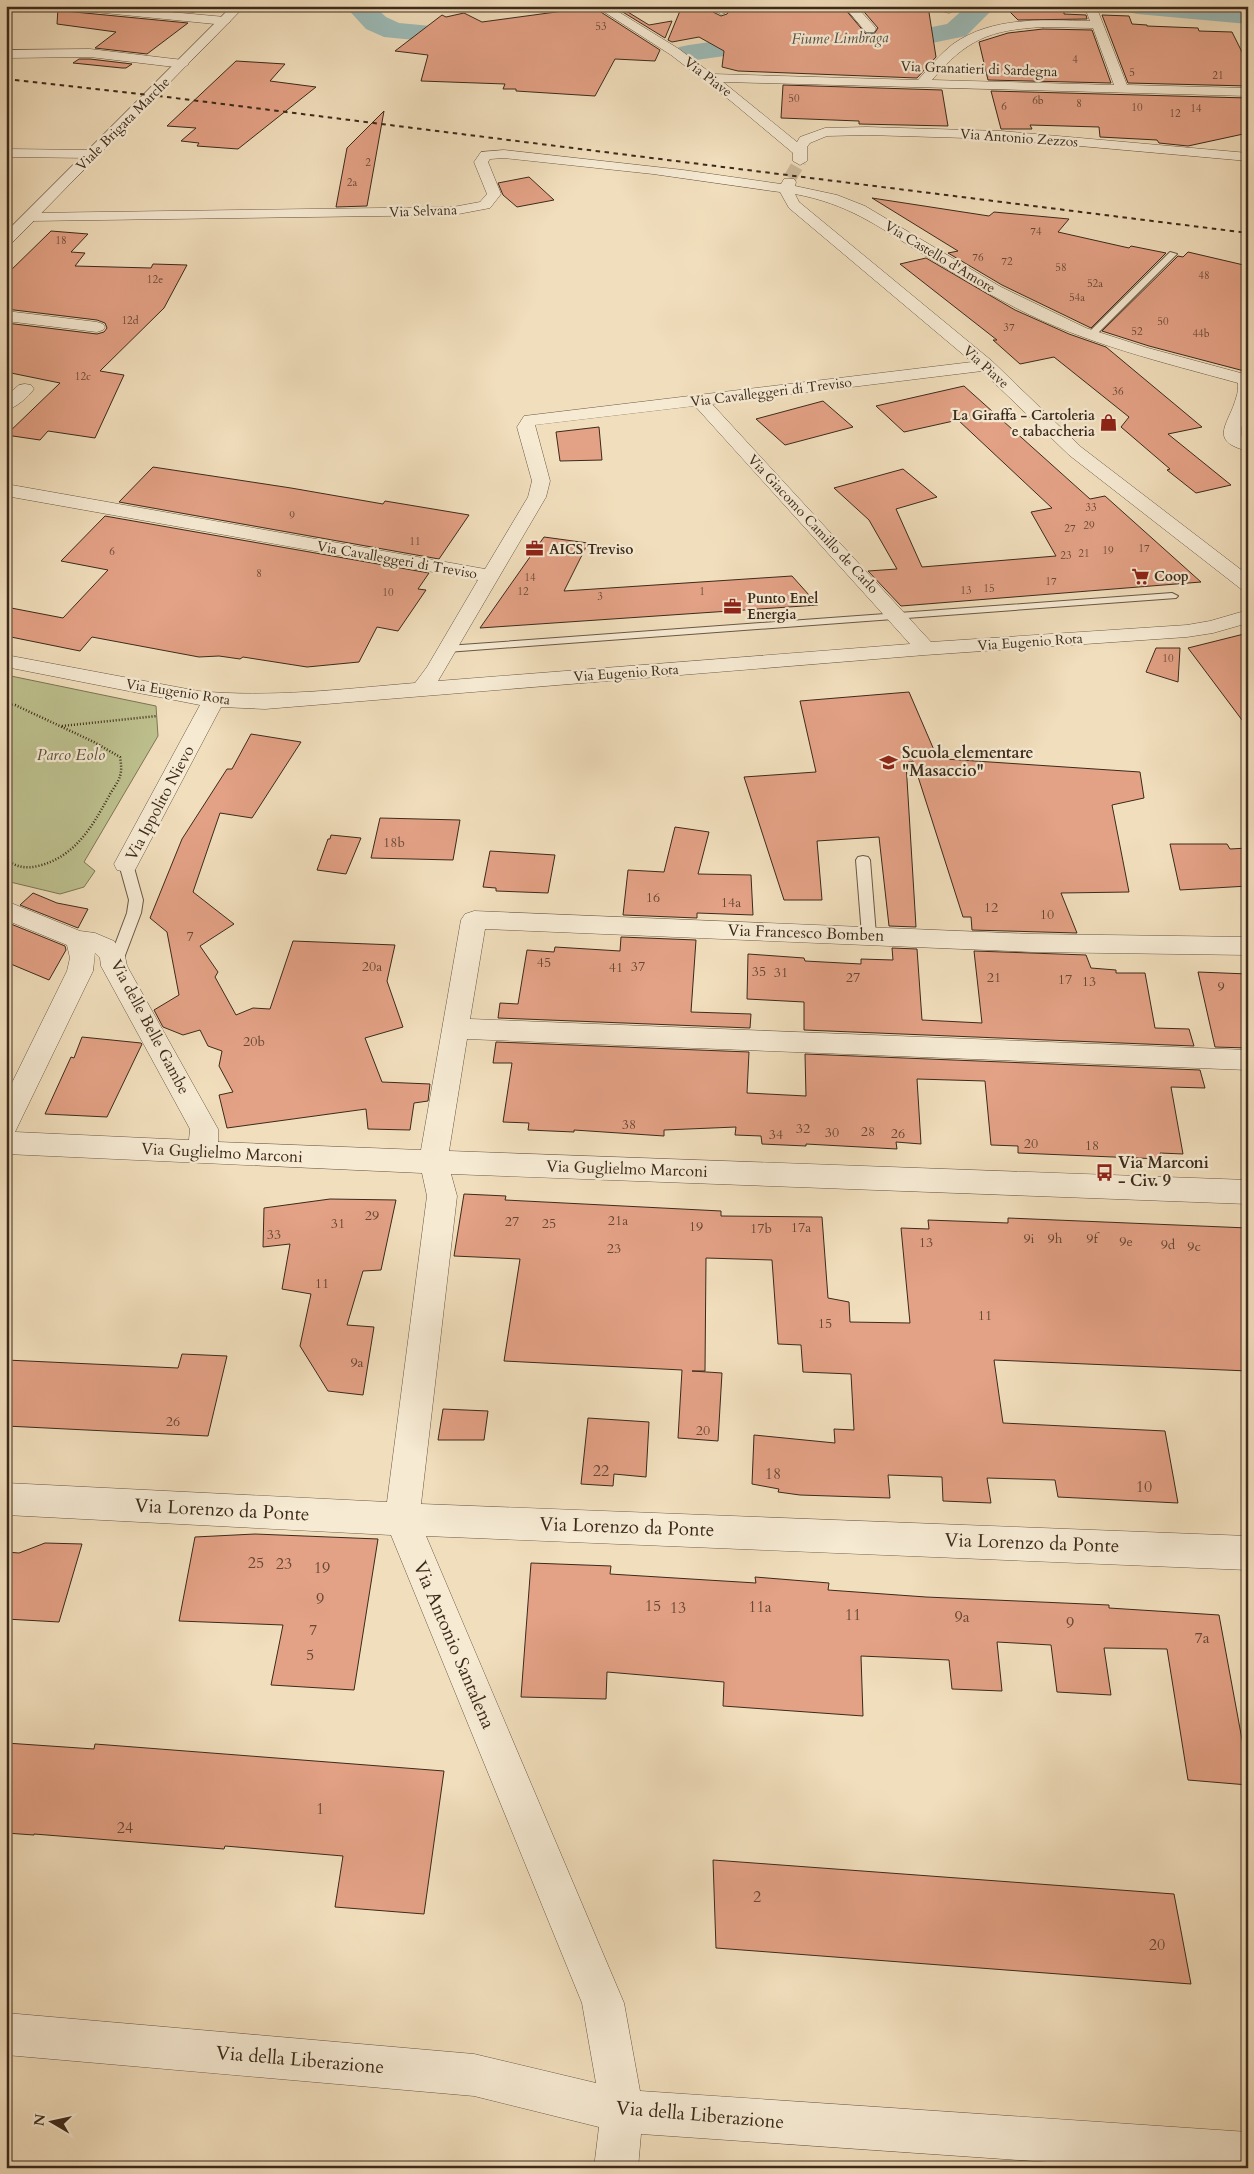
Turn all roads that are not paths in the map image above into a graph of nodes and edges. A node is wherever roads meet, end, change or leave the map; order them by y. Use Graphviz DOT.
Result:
graph roads {
  1 [pos="64,6"];
  2 [pos="239,6"];
  3 [pos="601,6"];
  4 [pos="850,6"];
  5 [pos="1225,6"];
  6 [pos="1091,7"];
  7 [pos="1248,9"];
  8 [pos="225,20"];
  9 [pos="1098,25"];
  10 [pos="870,28"];
  11 [pos="6,54"];
  12 [pos="183,64"];
  13 [pos="708,78"];
  14 [pos="922,82"];
  15 [pos="1122,88"];
  16 [pos="1248,92"];
  17 [pos="772,128"];
  18 [pos="826,132"];
  19 [pos="6,153"];
  20 [pos="92,154"];
  21 [pos="800,157"];
  22 [pos="1248,157"];
  23 [pos="788,183"];
  24 [pos="30,217"];
  25 [pos="6,241"];
  26 [pos="1173,254"];
  27 [pos="6,316"];
  28 [pos="97,327"];
  29 [pos="1091,335"];
  30 [pos="986,365"];
  31 [pos="1247,380"];
  32 [pos="25,389"];
  33 [pos="700,401"];
  34 [pos="6,405"];
  35 [pos="1248,446"];
  36 [pos="6,490"];
  37 [pos="490,576"];
  38 [pos="1244,576"];
  39 [pos="1172,596"];
  40 [pos="1248,616"];
  41 [pos="898,617"];
  42 [pos="447,649"];
  43 [pos="925,649"];
  44 [pos="6,660"];
  45 [pos="422,689"];
  46 [pos="214,700"];
  47 [pos="863,860"];
  48 [pos="126,864"];
  49 [pos="6,910"];
  50 [pos="869,935"];
  51 [pos="76,939"];
  52 [pos="1248,946"];
  53 [pos="114,966"];
  54 [pos="80,971"];
  55 [pos="455,1028"];
  56 [pos="1248,1060"];
  57 [pos="6,1124"];
  58 [pos="6,1143"];
  59 [pos="203,1152"];
  60 [pos="434,1161"];
  61 [pos="1248,1192"];
  62 [pos="6,1499"];
  63 [pos="402,1519"];
  64 [pos="1248,1553"];
  65 [pos="6,2034"];
  66 [pos="622,2111"];
  67 [pos="1248,2154"];
  68 [pos="616,2168"];
  1 -- 8 [label="street"];
  2 -- 8 [label="street, Viale Brigata Marche"];
  3 -- 13 [label="street, Via Piave"];
  4 -- 10 [label="street"];
  5 -- 7 [label="street"];
  6 -- 9 [label="street"];
  8 -- 12 [label="street, Viale Brigata Marche"];
  9 -- 14 [label="street"];
  9 -- 15 [label="street"];
  11 -- 12 [label="street"];
  12 -- 20 [label="street, Viale Brigata Marche"];
  13 -- 14 [label="street, Via Granatieri di Sardegna"];
  13 -- 17 [label="street, Via Piave"];
  14 -- 15 [label="street, Via Granatieri di Sardegna"];
  15 -- 16 [label="street, Via Granatieri di Sardegna"];
  17 -- 18 [label="street"];
  17 -- 21 [label="street, Via Piave"];
  18 -- 21 [label="street, Via Antonio Zezzos"];
  18 -- 22 [label="street, Via Antonio Zezzos"];
  19 -- 20 [label="street"];
  20 -- 24 [label="street, Viale Brigata Marche"];
  23 -- 24 [label="street, Via Selvana"];
  23 -- 29 [label="street, Via Castello d'Amore"];
  23 -- 30 [label="street, Via Piave"];
  24 -- 25 [label="street, Viale Brigata Marche"];
  26 -- 29 [label="lane"];
  27 -- 28 [label="street"];
  29 -- 31 [label="street, Via Castello d'Amore"];
  30 -- 33 [label="street, Via Cavalleggeri di Treviso"];
  30 -- 38 [label="street, Via Piave"];
  31 -- 35 [label="street"];
  32 -- 34 [label="street"];
  33 -- 37 [label="street, Via Cavalleggeri di Treviso"];
  33 -- 41 [label="street, Via Giacomo Camillo de Carlo"];
  36 -- 37 [label="street, Via Cavalleggeri di Treviso"];
  37 -- 42 [label="street"];
  39 -- 41 [label="lane"];
  40 -- 43 [label="street, Via Eugenio Rota"];
  41 -- 42 [label="lane"];
  41 -- 43 [label="street, Via Giacomo Camillo de Carlo"];
  42 -- 45 [label="street"];
  43 -- 45 [label="street, Via Eugenio Rota"];
  44 -- 46 [label="street, Via Eugenio Rota"];
  45 -- 46 [label="street, Via Eugenio Rota"];
  46 -- 48 [label="street, Via Ippolito Nievo"];
  47 -- 50 [label="lane"];
  48 -- 53 [label="lane, Via Ippolito Nievo"];
  49 -- 51 [label="street, Via delle Belle Gambe"];
  50 -- 52 [label="street, Via Francesco Bomben"];
  50 -- 55 [label="street, Via Francesco Bomben"];
  51 -- 53 [label="street, Via delle Belle Gambe"];
  51 -- 54 [label="street"];
  53 -- 54 [label="street"];
  53 -- 59 [label="street, Via delle Belle Gambe"];
  54 -- 57 [label="street"];
  55 -- 56 [label="street"];
  55 -- 60 [label="street, Via Francesco Bomben"];
  58 -- 59 [label="street, Via Guglielmo Marconi"];
  59 -- 60 [label="street, Via Guglielmo Marconi"];
  60 -- 61 [label="street, Via Guglielmo Marconi"];
  60 -- 63 [label="street, Via Antonio Santalena"];
  62 -- 63 [label="street, Via Lorenzo da Ponte"];
  63 -- 64 [label="street, Via Lorenzo da Ponte"];
  63 -- 66 [label="street, Via Antonio Santalena"];
  65 -- 66 [label="street, Via della Liberazione"];
  66 -- 67 [label="street, Via della Liberazione"];
  66 -- 68 [label="street, Via Antonio Santalena"];
}
